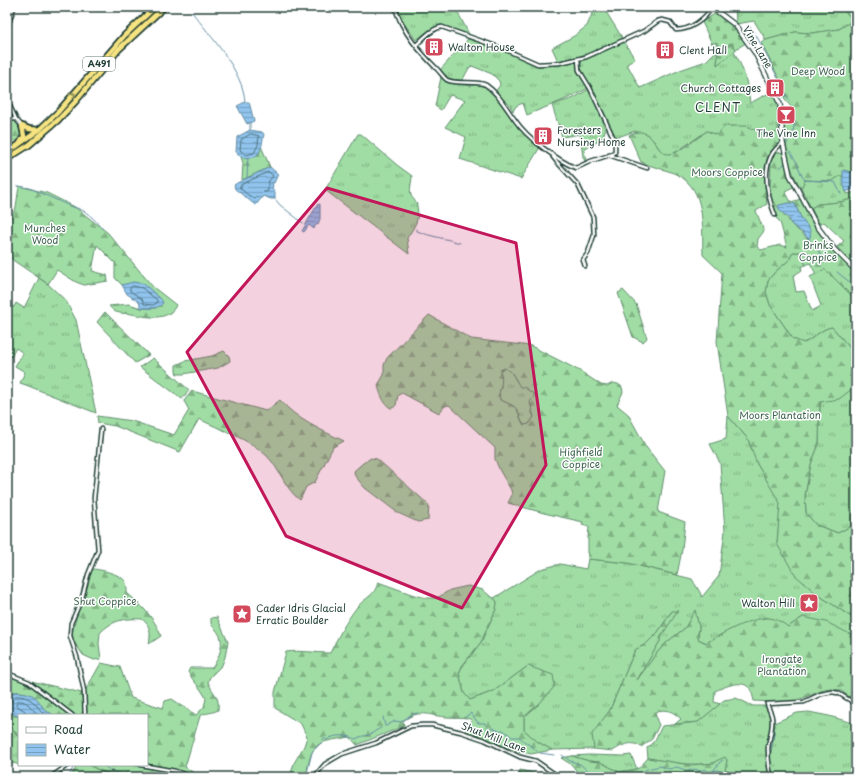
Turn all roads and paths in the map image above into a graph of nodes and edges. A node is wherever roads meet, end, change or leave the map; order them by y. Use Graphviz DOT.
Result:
graph roads {
  1 [pos="14,7"];
  2 [pos="155,7"];
  3 [pos="164,7"];
  4 [pos="395,7"];
  5 [pos="718,7"];
  6 [pos="711,8"];
  7 [pos="718,12"];
  8 [pos="7,29"];
  9 [pos="416,45"];
  10 [pos="578,59"];
  11 [pos="7,100"];
  12 [pos="7,119"];
  13 [pos="16,119"];
  14 [pos="22,126"];
  15 [pos="39,130"];
  16 [pos="783,143"];
  17 [pos="18,146"];
  18 [pos="7,153"];
  19 [pos="608,154"];
  20 [pos="553,156"];
  21 [pos="7,159"];
  22 [pos="647,168"];
  23 [pos="775,215"];
  24 [pos="586,266"];
  25 [pos="856,270"];
  26 [pos="101,428"];
  27 [pos="7,673"];
  28 [pos="856,704"];
  29 [pos="71,714"];
  30 [pos="84,714"];
  31 [pos="67,766"];
  32 [pos="147,766"];
  33 [pos="51,777"];
  34 [pos="192,777"];
  35 [pos="314,777"];
  36 [pos="559,777"];
  37 [pos="771,777"];
  1 -- 8 [label="street"];
  15 -- 2 [label="highway, A491, one-way"];
  3 -- 21 [label="highway, A491"];
  4 -- 9 [label="street"];
  5 -- 7 [label="street"];
  6 -- 7 [label="street, Vine Lane"];
  6 -- 10 [label="street"];
  7 -- 16 [label="street, Vine Lane"];
  9 -- 10 [label="street"];
  9 -- 20 [label="street"];
  10 -- 19 [label="street"];
  11 -- 13 [label="street"];
  12 -- 13 [label="street"];
  13 -- 14 [label="street"];
  14 -- 15 [label="highway"];
  14 -- 17 [label="highway"];
  15 -- 17 [label="highway, A491"];
  16 -- 23 [label="street"];
  16 -- 25 [label="street, Vine Lane"];
  17 -- 18 [label="highway, A491"];
  19 -- 20 [label="street"];
  19 -- 22 [label="street"];
  20 -- 24 [label="street"];
  26 -- 30 [label="street"];
  27 -- 29 [label="street"];
  28 -- 37 [label="street"];
  31 -- 33 [label="street"];
  32 -- 34 [label="street"];
  35 -- 36 [label="street, Shut Mill Lane"];
}
